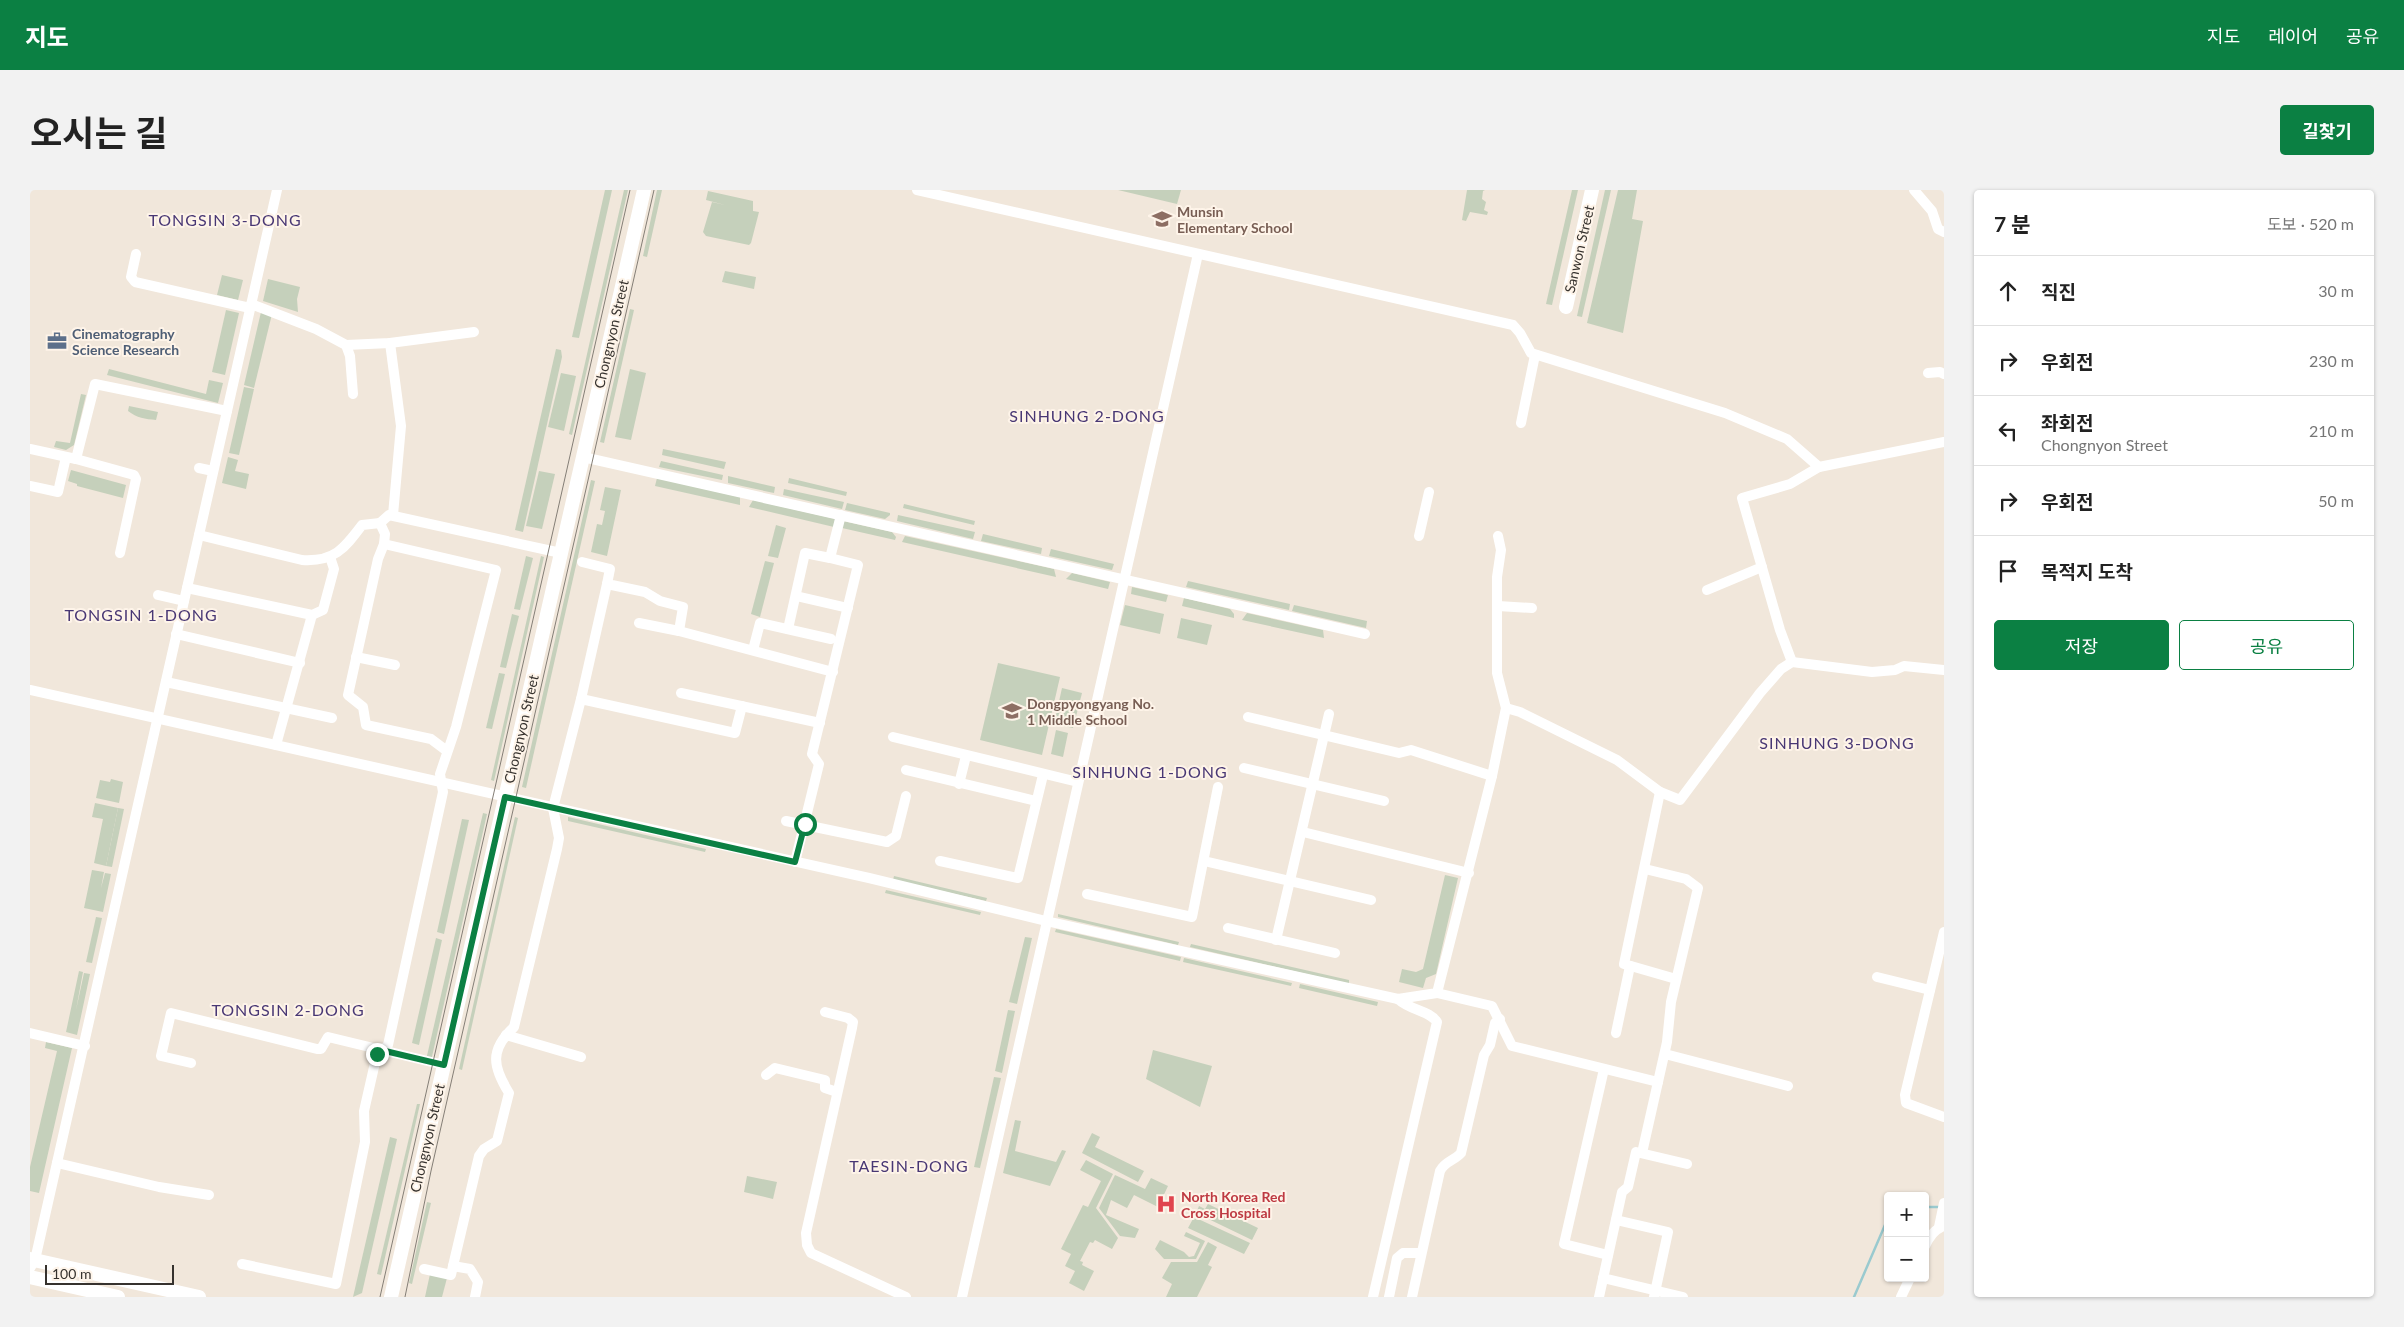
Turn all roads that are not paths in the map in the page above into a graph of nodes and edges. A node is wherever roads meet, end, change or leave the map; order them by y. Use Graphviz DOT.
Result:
graph roads {
  1 [pos="277,190"];
  2 [pos="644,190"];
  3 [pos="917,190"];
  4 [pos="1592,190"];
  5 [pos="1914,190"];
  6 [pos="1944,232"];
  7 [pos="136,254"];
  8 [pos="1198,254"];
  9 [pos="251,306"];
  10 [pos="1566,307"];
  11 [pos="474,332"];
  12 [pos="390,342"];
  13 [pos="346,345"];
  14 [pos="1536,355"];
  15 [pos="1928,373"];
  16 [pos="1944,374"];
  17 [pos="353,394"];
  18 [pos="227,411"];
  19 [pos="1521,423"];
  20 [pos="1944,442"];
  21 [pos="30,449"];
  22 [pos="583,456"];
  23 [pos="71,458"];
  24 [pos="1819,467"];
  25 [pos="199,468"];
  26 [pos="213,471"];
  27 [pos="30,486"];
  28 [pos="1429,492"];
  29 [pos="392,515"];
  30 [pos="841,515"];
  31 [pos="380,523"];
  32 [pos="199,535"];
  33 [pos="1419,536"];
  34 [pos="1498,536"];
  35 [pos="384,544"];
  36 [pos="561,553"];
  37 [pos="120,554"];
  38 [pos="330,557"];
  39 [pos="830,558"];
  40 [pos="582,562"];
  41 [pos="1762,567"];
  42 [pos="1124,579"];
  43 [pos="607,584"];
  44 [pos="187,588"];
  45 [pos="1707,590"];
  46 [pos="158,595"];
  47 [pos="796,596"];
  48 [pos="184,601"];
  49 [pos="1498,606"];
  50 [pos="848,608"];
  51 [pos="1532,608"];
  52 [pos="312,615"];
  53 [pos="639,623"];
  54 [pos="788,629"];
  55 [pos="679,631"];
  56 [pos="176,634"];
  57 [pos="1365,634"];
  58 [pos="831,639"];
  59 [pos="753,650"];
  60 [pos="356,658"];
  61 [pos="1792,662"];
  62 [pos="300,663"];
  63 [pos="395,665"];
  64 [pos="1944,670"];
  65 [pos="833,672"];
  66 [pos="166,682"];
  67 [pos="30,690"];
  68 [pos="681,693"];
  69 [pos="581,699"];
  70 [pos="742,706"];
  71 [pos="1506,708"];
  72 [pos="287,709"];
  73 [pos="1329,714"];
  74 [pos="1248,717"];
  75 [pos="332,718"];
  76 [pos="157,719"];
  77 [pos="820,723"];
  78 [pos="1324,736"];
  79 [pos="894,737"];
  80 [pos="276,745"];
  81 [pos="447,751"];
  82 [pos="966,756"];
  83 [pos="1244,768"];
  84 [pos="906,770"];
  85 [pos="1043,775"];
  86 [pos="1492,776"];
  87 [pos="1078,782"];
  88 [pos="442,783"];
  89 [pos="960,784"];
  90 [pos="1312,784"];
  91 [pos="1218,787"];
  92 [pos="1660,792"];
  93 [pos="906,796"];
  94 [pos="505,797"];
  95 [pos="1036,801"];
  96 [pos="1384,801"];
  97 [pos="553,808"];
  98 [pos="786,820"];
  99 [pos="805,824"];
  100 [pos="1302,832"];
  101 [pos="940,861"];
  102 [pos="1204,861"];
  103 [pos="795,862"];
  104 [pos="1645,869"];
  105 [pos="1469,872"];
  106 [pos="1291,881"];
  107 [pos="1087,894"];
  108 [pos="1371,900"];
  109 [pos="1046,922"];
  110 [pos="1228,928"];
  111 [pos="1944,932"];
  112 [pos="1276,940"];
  113 [pos="1335,953"];
  114 [pos="1630,966"];
  115 [pos="1877,977"];
  116 [pos="1676,979"];
  117 [pos="1930,990"];
  118 [pos="1437,992"];
  119 [pos="1398,999"];
  120 [pos="825,1012"];
  121 [pos="1500,1019"];
  122 [pos="30,1033"];
  123 [pos="1616,1033"];
  124 [pos="506,1035"];
  125 [pos="84,1046"];
  126 [pos="381,1050"];
  127 [pos="1665,1054"];
  128 [pos="581,1057"];
  129 [pos="191,1063"];
  130 [pos="444,1065"];
  131 [pos="1604,1069"];
  132 [pos="766,1075"];
  133 [pos="1658,1082"];
  134 [pos="1788,1086"];
  135 [pos="837,1092"];
  136 [pos="1944,1118"];
  137 [pos="1642,1153"];
  138 [pos="57,1164"];
  139 [pos="1687,1164"];
  140 [pos="209,1195"];
  141 [pos="1944,1203"];
  142 [pos="1616,1220"];
  143 [pos="1942,1226"];
  144 [pos="1929,1241"];
  145 [pos="1420,1253"];
  146 [pos="1608,1255"];
  147 [pos="32,1262"];
  148 [pos="242,1264"];
  149 [pos="453,1266"];
  150 [pos="424,1269"];
  151 [pos="30,1277"];
  152 [pos="1603,1278"];
  153 [pos="1908,1282"];
  154 [pos="1655,1294"];
  155 [pos="118,1297"];
  156 [pos="199,1297"];
  157 [pos="391,1297"];
  158 [pos="475,1297"];
  159 [pos="906,1297"];
  160 [pos="962,1297"];
  161 [pos="1373,1297"];
  162 [pos="1389,1297"];
  163 [pos="1412,1297"];
  164 [pos="1599,1297"];
  165 [pos="1683,1297"];
  166 [pos="1901,1297"];
  1 -- 9 [label="street"];
  2 -- 22 [label="main road, Chongnyon Street"];
  3 -- 8 [label="street"];
  4 -- 10 [label="main road, Sanwon Street"];
  5 -- 6 [label="street"];
  7 -- 9 [label="street"];
  8 -- 14 [label="street"];
  8 -- 42 [label="street"];
  9 -- 13 [label="street"];
  9 -- 18 [label="street"];
  11 -- 12 [label="street"];
  12 -- 13 [label="street"];
  12 -- 29 [label="street"];
  13 -- 17 [label="street"];
  14 -- 19 [label="street"];
  14 -- 24 [label="street"];
  15 -- 16 [label="street"];
  18 -- 23 [label="street"];
  18 -- 26 [label="street"];
  20 -- 24 [label="street"];
  21 -- 23 [label="street"];
  22 -- 30 [label="street"];
  22 -- 36 [label="main road, Chongnyon Street"];
  23 -- 27 [label="street"];
  23 -- 37 [label="street"];
  24 -- 41 [label="street"];
  25 -- 26 [label="street"];
  26 -- 32 [label="street"];
  28 -- 33 [label="street"];
  29 -- 31 [label="street"];
  29 -- 36 [label="street"];
  30 -- 39 [label="street"];
  30 -- 42 [label="street"];
  31 -- 35 [label="street"];
  31 -- 38 [label="street"];
  32 -- 38 [label="street"];
  32 -- 44 [label="street"];
  34 -- 49 [label="street"];
  35 -- 60 [label="street"];
  35 -- 81 [label="street"];
  36 -- 94 [label="main road, Chongnyon Street"];
  38 -- 52 [label="street"];
  39 -- 47 [label="street"];
  39 -- 50 [label="street"];
  40 -- 43 [label="street"];
  41 -- 45 [label="street"];
  41 -- 61 [label="street"];
  42 -- 57 [label="street"];
  42 -- 87 [label="street"];
  43 -- 55 [label="street"];
  43 -- 69 [label="street"];
  44 -- 48 [label="street"];
  44 -- 52 [label="street"];
  46 -- 48 [label="street"];
  47 -- 50 [label="street"];
  47 -- 54 [label="street"];
  48 -- 56 [label="street"];
  49 -- 51 [label="street"];
  49 -- 71 [label="street"];
  50 -- 65 [label="street"];
  52 -- 62 [label="street"];
  53 -- 55 [label="street"];
  54 -- 58 [label="street"];
  54 -- 59 [label="street"];
  55 -- 59 [label="street"];
  56 -- 62 [label="street"];
  56 -- 66 [label="street"];
  59 -- 65 [label="street"];
  60 -- 63 [label="street"];
  60 -- 81 [label="street"];
  61 -- 64 [label="street"];
  61 -- 92 [label="street"];
  62 -- 72 [label="street"];
  65 -- 77 [label="street"];
  66 -- 72 [label="street"];
  66 -- 76 [label="street"];
  67 -- 76 [label="street"];
  68 -- 70 [label="street"];
  69 -- 70 [label="street"];
  69 -- 97 [label="street"];
  70 -- 77 [label="street"];
  71 -- 86 [label="street"];
  71 -- 92 [label="street"];
  72 -- 75 [label="street"];
  72 -- 80 [label="street"];
  73 -- 78 [label="street"];
  74 -- 78 [label="street"];
  76 -- 80 [label="street"];
  76 -- 125 [label="street"];
  77 -- 99 [label="street"];
  78 -- 86 [label="street"];
  78 -- 90 [label="street"];
  79 -- 82 [label="street"];
  80 -- 88 [label="street"];
  81 -- 88 [label="street"];
  82 -- 85 [label="street"];
  82 -- 89 [label="street"];
  83 -- 90 [label="street"];
  84 -- 89 [label="street"];
  85 -- 87 [label="street"];
  85 -- 95 [label="street"];
  86 -- 105 [label="street"];
  87 -- 109 [label="street"];
  88 -- 94 [label="street"];
  88 -- 126 [label="street"];
  89 -- 95 [label="street"];
  90 -- 96 [label="street"];
  90 -- 100 [label="street"];
  91 -- 102 [label="street"];
  92 -- 104 [label="street"];
  93 -- 99 [label="street"];
  94 -- 97 [label="street"];
  94 -- 130 [label="main road, Chongnyon Street"];
  95 -- 101 [label="street"];
  97 -- 103 [label="street"];
  97 -- 124 [label="street"];
  98 -- 99 [label="street"];
  99 -- 103 [label="street"];
  100 -- 105 [label="street"];
  100 -- 106 [label="street"];
  102 -- 106 [label="street"];
  102 -- 107 [label="street"];
  103 -- 109 [label="street"];
  104 -- 114 [label="street"];
  104 -- 116 [label="street"];
  105 -- 118 [label="street"];
  106 -- 108 [label="street"];
  106 -- 112 [label="street"];
  109 -- 119 [label="street"];
  109 -- 160 [label="street"];
  110 -- 112 [label="street"];
  111 -- 117 [label="street"];
  112 -- 113 [label="street"];
  114 -- 116 [label="street"];
  114 -- 123 [label="street"];
  115 -- 117 [label="street"];
  116 -- 127 [label="street"];
  117 -- 136 [label="street"];
  118 -- 119 [label="street"];
  118 -- 121 [label="street"];
  119 -- 161 [label="street"];
  120 -- 135 [label="street"];
  121 -- 131 [label="street"];
  121 -- 145 [label="street"];
  122 -- 125 [label="street"];
  124 -- 128 [label="street"];
  124 -- 149 [label="street"];
  125 -- 138 [label="street"];
  126 -- 129 [label="street"];
  126 -- 130 [label="street"];
  126 -- 148 [label="street"];
  127 -- 133 [label="street"];
  127 -- 134 [label="street"];
  130 -- 157 [label="main road, Chongnyon Street"];
  131 -- 133 [label="street"];
  131 -- 146 [label="street"];
  132 -- 135 [label="street"];
  133 -- 137 [label="street"];
  135 -- 159 [label="street"];
  137 -- 139 [label="street"];
  137 -- 142 [label="street"];
  138 -- 140 [label="street"];
  138 -- 147 [label="street"];
  141 -- 143 [label="street"];
  142 -- 146 [label="street"];
  142 -- 154 [label="street"];
  143 -- 144 [label="street"];
  145 -- 162 [label="street"];
  145 -- 163 [label="street"];
  146 -- 152 [label="street"];
  147 -- 156 [label="main road"];
  149 -- 150 [label="street"];
  149 -- 158 [label="street"];
  151 -- 155 [label="main road"];
  152 -- 154 [label="street"];
  152 -- 164 [label="street"];
  153 -- 166 [label="street"];
  154 -- 165 [label="street"];
}
